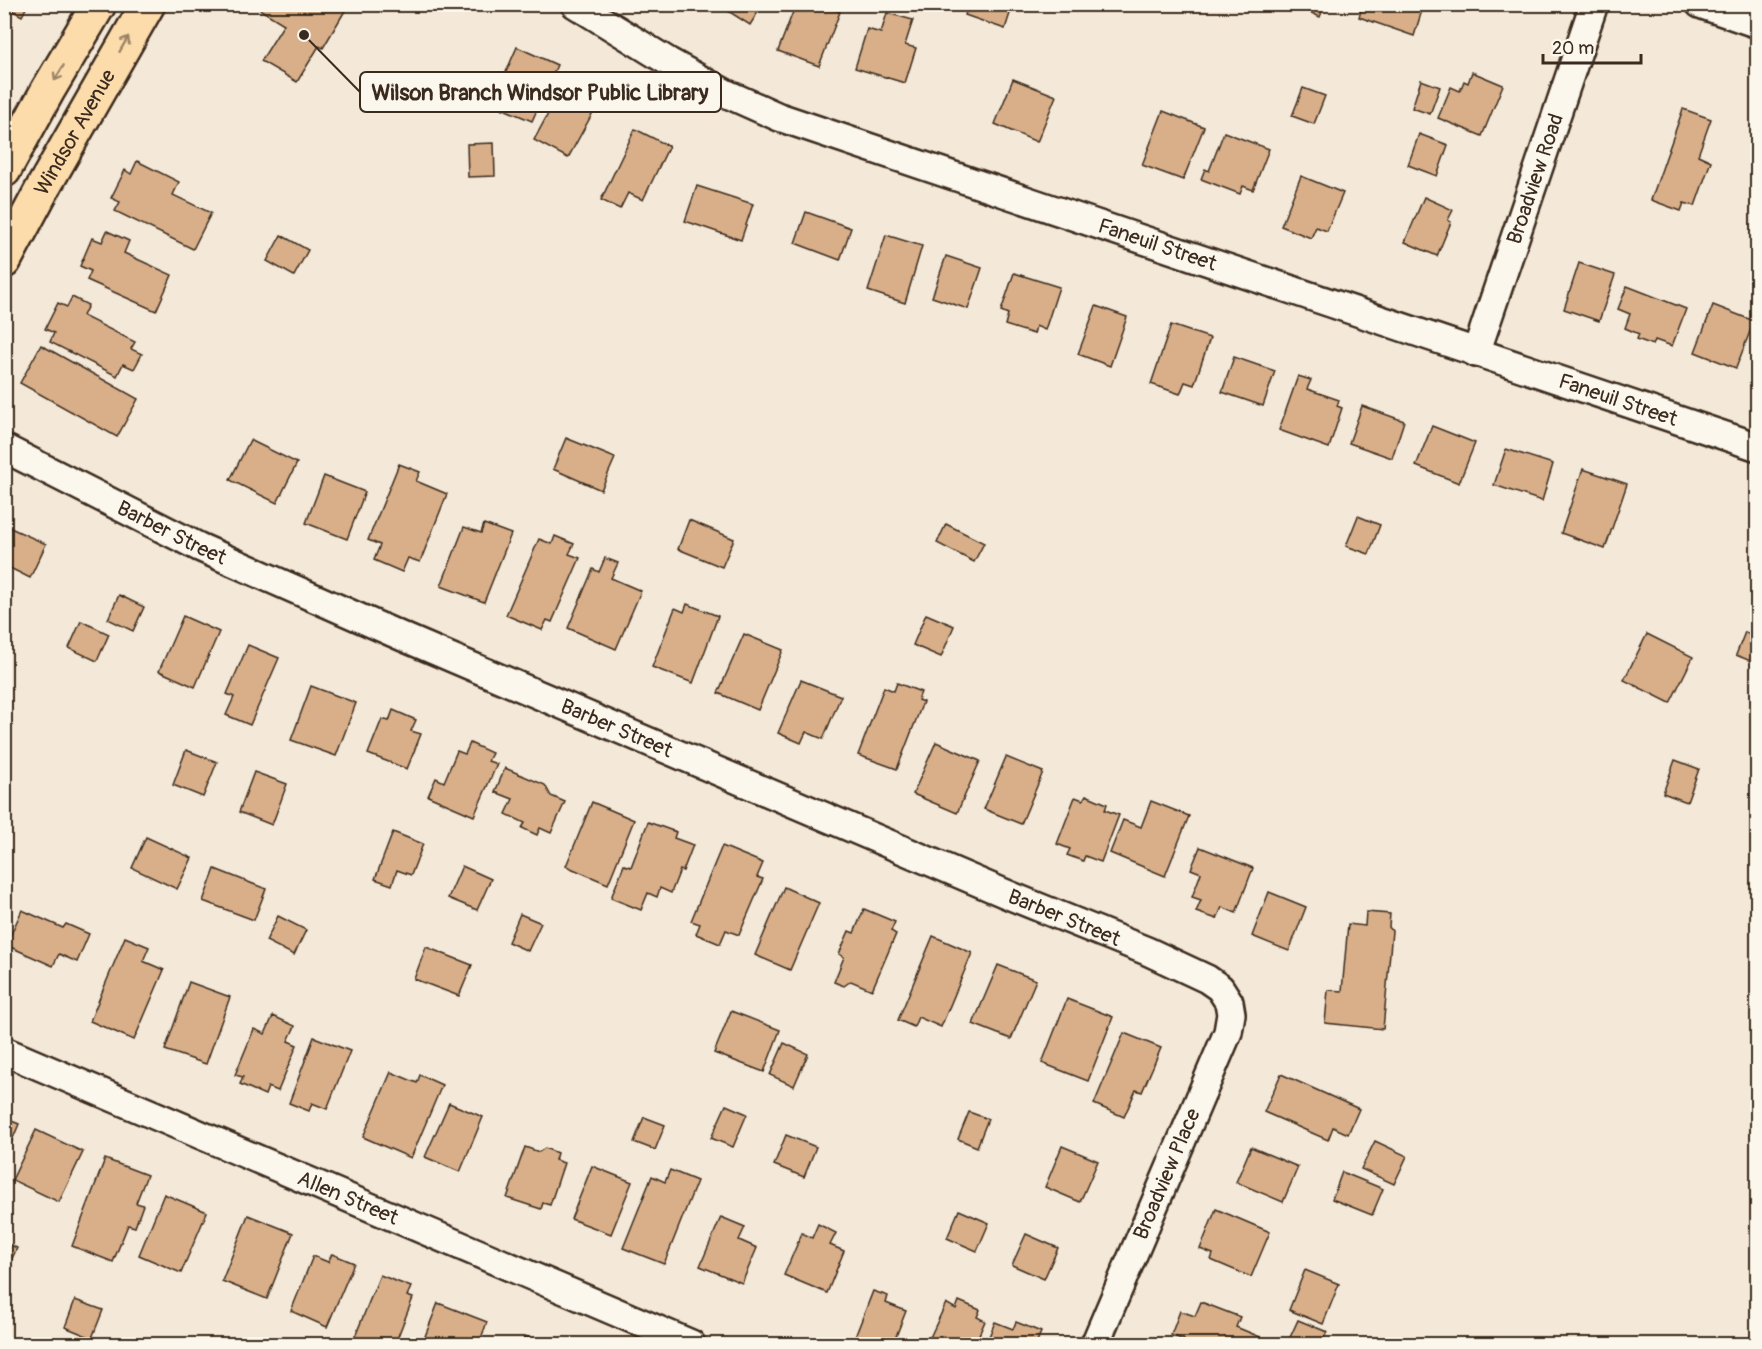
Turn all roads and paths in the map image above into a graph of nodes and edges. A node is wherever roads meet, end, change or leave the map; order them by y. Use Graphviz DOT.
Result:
graph roads {
  1 [pos="99,4"];
  2 [pos="148,4"];
  3 [pos="575,4"];
  4 [pos="1594,4"];
  5 [pos="1700,4"];
  6 [pos="1758,24"];
  7 [pos="4,170"];
  8 [pos="4,261"];
  9 [pos="1476,353"];
  10 [pos="1758,447"];
  11 [pos="4,448"];
  12 [pos="1229,1002"];
  13 [pos="4,1051"];
  14 [pos="691,1344"];
  15 [pos="1095,1344"];
  1 -- 7 [label="main road, Windsor Avenue, one-way"];
  8 -- 2 [label="main road, Windsor Avenue, one-way"];
  3 -- 9 [label="street, Faneuil Street"];
  4 -- 9 [label="street, Broadview Road"];
  5 -- 6 [label="street"];
  9 -- 10 [label="street, Faneuil Street"];
  11 -- 12 [label="street, Barber Street"];
  12 -- 15 [label="street, Broadview Place"];
  13 -- 14 [label="street, Allen Street"];
}
